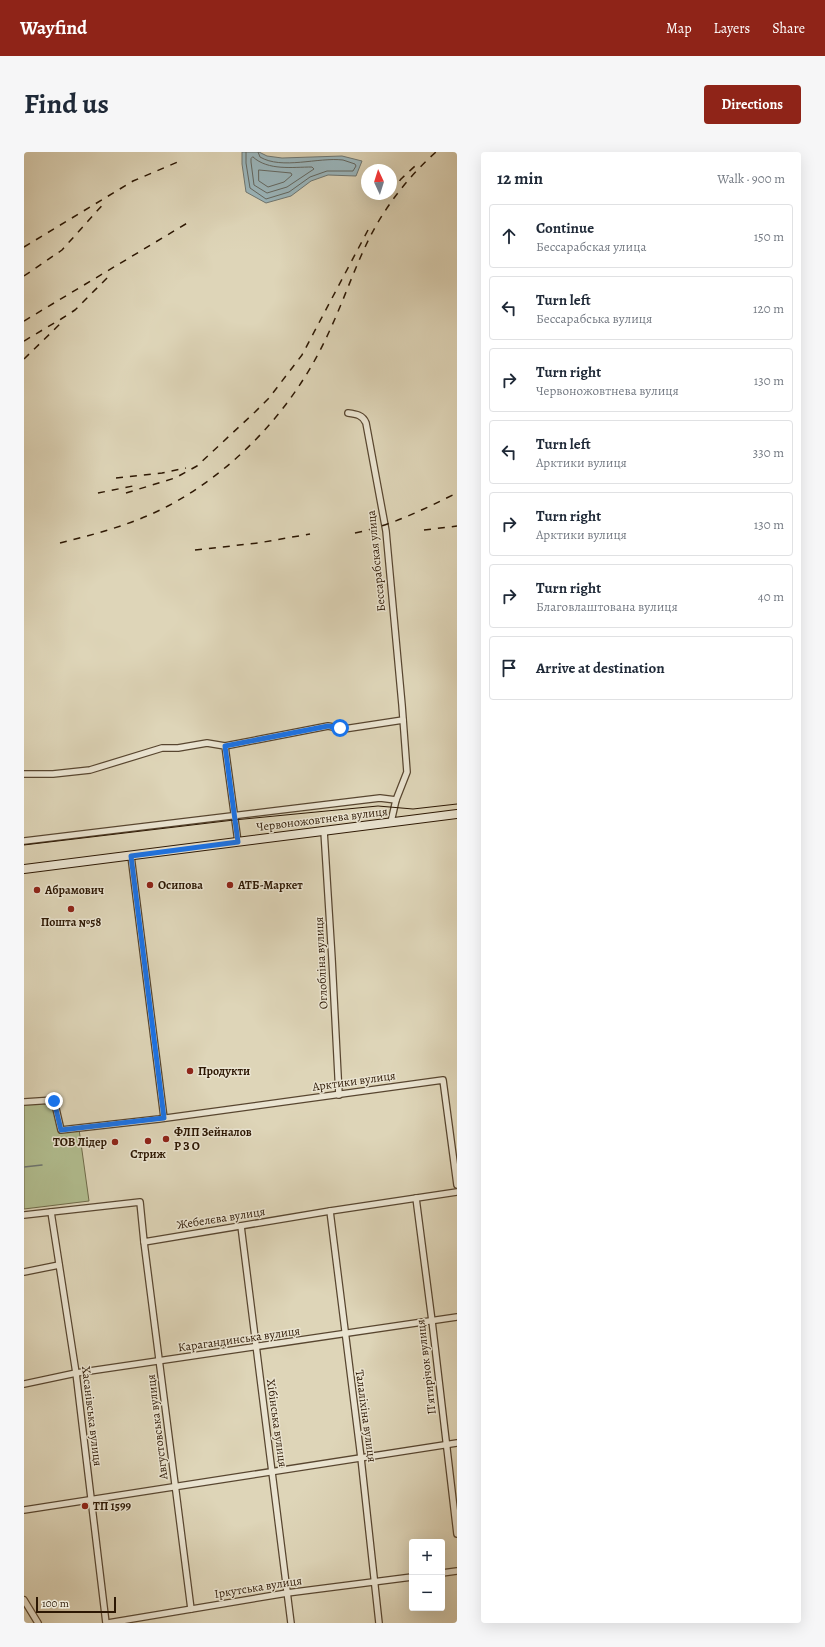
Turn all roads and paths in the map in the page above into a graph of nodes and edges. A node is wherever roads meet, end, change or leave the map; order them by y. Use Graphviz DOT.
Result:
graph roads {
  1 [pos="348,413"];
  2 [pos="403,720"];
  3 [pos="225,746"];
  4 [pos="24,774"];
  5 [pos="396,800"];
  6 [pos="457,814"];
  7 [pos="234,816"];
  8 [pos="392,822"];
  9 [pos="324,831"];
  10 [pos="24,841"];
  11 [pos="238,842"];
  12 [pos="131,856"];
  13 [pos="24,869"];
  14 [pos="338,1095"];
  15 [pos="24,1102"];
  16 [pos="164,1118"];
  17 [pos="457,1185"];
  18 [pos="457,1192"];
  19 [pos="416,1198"];
  20 [pos="330,1211"];
  21 [pos="51,1212"];
  22 [pos="24,1215"];
  23 [pos="241,1226"];
  24 [pos="144,1242"];
  25 [pos="59,1265"];
  26 [pos="24,1272"];
  27 [pos="457,1317"];
  28 [pos="432,1321"];
  29 [pos="344,1334"];
  30 [pos="256,1348"];
  31 [pos="160,1361"];
  32 [pos="76,1373"];
  33 [pos="24,1384"];
  34 [pos="457,1443"];
  35 [pos="447,1445"];
  36 [pos="361,1458"];
  37 [pos="273,1471"];
  38 [pos="175,1486"];
  39 [pos="92,1499"];
  40 [pos="24,1510"];
  41 [pos="457,1534"];
  42 [pos="457,1571"];
  43 [pos="445,1573"];
  44 [pos="409,1577"];
  45 [pos="374,1582"];
  46 [pos="287,1593"];
  47 [pos="24,1600"];
  48 [pos="191,1609"];
  49 [pos="38,1623"];
  50 [pos="107,1623"];
  51 [pos="291,1623"];
  52 [pos="379,1623"];
  1 -- 2 [label="street, Бессарабская улица"];
  2 -- 3 [label="street"];
  2 -- 5 [label="street, Бессарабская улица"];
  3 -- 4 [label="street"];
  3 -- 7 [label="street"];
  5 -- 7 [label="street"];
  5 -- 8 [label="street, Бессарабская улица"];
  6 -- 8 [label="main road, Червоножовтнева вулиця"];
  7 -- 10 [label="street"];
  7 -- 11 [label="street"];
  8 -- 9 [label="main road, Червоножовтнева вулиця"];
  9 -- 11 [label="main road, Червоножовтнева вулиця"];
  9 -- 14 [label="street, Оглобліна вулиця"];
  11 -- 12 [label="main road, Червоножовтнева вулиця"];
  12 -- 13 [label="main road, Червоножовтнева вулиця"];
  12 -- 16 [label="street"];
  14 -- 16 [label="street, Арктики вулиця"];
  14 -- 17 [label="street, Арктики вулиця"];
  15 -- 16 [label="street, Арктики вулиця"];
  18 -- 19 [label="street, Жебелєва вулиця"];
  19 -- 20 [label="street, Жебелєва вулиця"];
  19 -- 28 [label="street, П’ятирічок вулиця"];
  20 -- 23 [label="street, Жебелєва вулиця"];
  20 -- 29 [label="street, Талаліхіна вулиця"];
  21 -- 22 [label="street"];
  21 -- 24 [label="street"];
  21 -- 25 [label="street, Хасанівська вулиця"];
  23 -- 24 [label="street, Жебелєва вулиця"];
  23 -- 30 [label="street, Хібінська вулиця"];
  24 -- 31 [label="street, Августовська вулиця"];
  25 -- 26 [label="street"];
  25 -- 32 [label="street, Хасанівська вулиця"];
  27 -- 28 [label="street, Карагандинська вулиця"];
  28 -- 29 [label="street, Карагандинська вулиця"];
  28 -- 35 [label="street, П’ятирічок вулиця"];
  29 -- 30 [label="street, Карагандинська вулиця"];
  29 -- 36 [label="street, Талаліхіна вулиця"];
  30 -- 31 [label="street, Карагандинська вулиця"];
  30 -- 37 [label="street, Хібінська вулиця"];
  31 -- 32 [label="street, Карагандинська вулиця"];
  31 -- 38 [label="street, Августовська вулиця"];
  32 -- 33 [label="street, Карагандинська вулиця"];
  32 -- 39 [label="street, Хасанівська вулиця"];
  34 -- 35 [label="street"];
  35 -- 36 [label="street"];
  35 -- 41 [label="street, П’ятирічок вулиця"];
  36 -- 37 [label="street"];
  36 -- 45 [label="street, Талаліхіна вулиця"];
  37 -- 38 [label="street"];
  37 -- 46 [label="street, Хібінська вулиця"];
  38 -- 39 [label="street"];
  38 -- 48 [label="street, Августовська вулиця"];
  39 -- 40 [label="street"];
  39 -- 50 [label="street, Хасанівська вулиця"];
  42 -- 43 [label="street"];
  44 -- 45 [label="street, Іркутська вулиця"];
  45 -- 46 [label="street, Іркутська вулиця"];
  45 -- 52 [label="street, Талаліхіна вулиця"];
  46 -- 48 [label="street, Іркутська вулиця"];
  46 -- 51 [label="street, Хібінська вулиця"];
  47 -- 49 [label="street"];
  48 -- 50 [label="street, Іркутська вулиця"];
}
